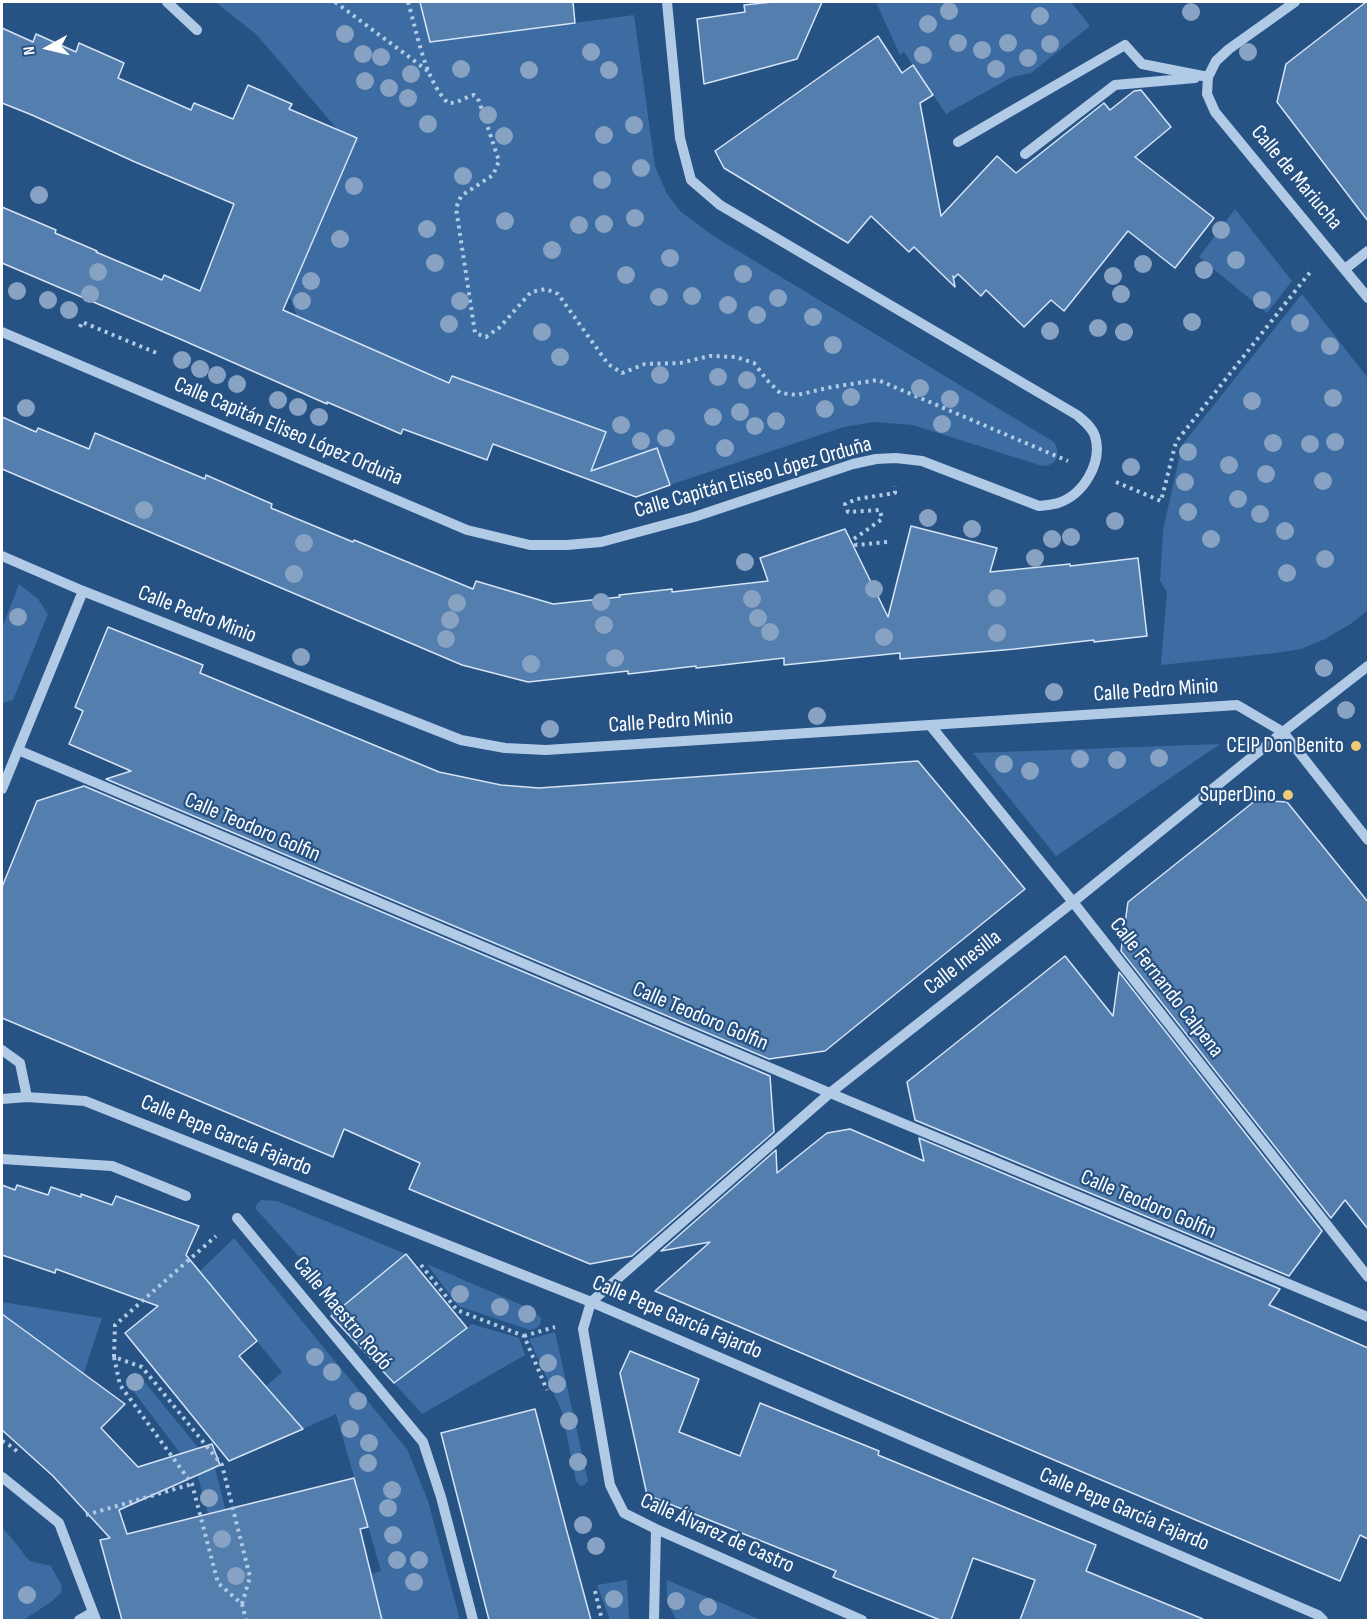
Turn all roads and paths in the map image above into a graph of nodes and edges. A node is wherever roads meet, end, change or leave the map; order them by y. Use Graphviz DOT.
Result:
graph roads {
  1 [pos="166,2"];
  2 [pos="335,2"];
  3 [pos="408,2"];
  4 [pos="667,2"];
  5 [pos="1295,2"];
  6 [pos="197,30"];
  7 [pos="428,71"];
  8 [pos="1208,77"];
  9 [pos="958,142"];
  10 [pos="1025,154"];
  11 [pos="1329,249"];
  12 [pos="1368,250"];
  13 [pos="1345,269"];
  14 [pos="1368,298"];
  15 [pos="80,327"];
  16 [pos="2,332"];
  17 [pos="159,354"];
  18 [pos="897,458"];
  19 [pos="1091,471"];
  20 [pos="887,542"];
  21 [pos="2,556"];
  22 [pos="83,591"];
  23 [pos="1368,666"];
  24 [pos="930,725"];
  25 [pos="1283,732"];
  26 [pos="18,750"];
  27 [pos="2,789"];
  28 [pos="1368,840"];
  29 [pos="1074,902"];
  30 [pos="2,1050"];
  31 [pos="830,1093"];
  32 [pos="27,1097"];
  33 [pos="2,1099"];
  34 [pos="2,1159"];
  35 [pos="186,1196"];
  36 [pos="237,1218"];
  37 [pos="417,1233"];
  38 [pos="1368,1277"];
  39 [pos="591,1302"];
  40 [pos="1368,1317"];
  41 [pos="114,1358"];
  42 [pos="547,1390"];
  43 [pos="2,1477"];
  44 [pos="192,1484"];
  45 [pos="59,1523"];
  46 [pos="656,1530"];
  47 [pos="595,1591"];
  48 [pos="242,1604"];
  49 [pos="94,1616"];
  50 [pos="79,1620"];
  51 [pos="246,1620"];
  52 [pos="473,1620"];
  53 [pos="602,1620"];
  54 [pos="654,1620"];
  55 [pos="862,1620"];
  56 [pos="1323,1620"];
  1 -- 6 [label="street"];
  2 -- 7 [label="path"];
  3 -- 7 [label="path"];
  4 -- 19 [label="street, Calle Capitán Eliseo López Orduña"];
  5 -- 8 [label="street"];
  7 -- 19 [label="path"];
  8 -- 9 [label="street"];
  8 -- 10 [label="street"];
  8 -- 11 [label="street, Calle de Mariucha"];
  11 -- 13 [label="street, Calle de Mariucha"];
  11 -- 19 [label="path"];
  12 -- 13 [label="street"];
  13 -- 14 [label="street, Calle de Mariucha"];
  15 -- 17 [label="path"];
  16 -- 18 [label="street, Calle Capitán Eliseo López Orduña"];
  18 -- 19 [label="street, Calle Capitán Eliseo López Orduña"];
  18 -- 20 [label="path"];
  21 -- 22 [label="street, Calle Pedro Minio"];
  22 -- 24 [label="street, Calle Pedro Minio"];
  22 -- 26 [label="street"];
  23 -- 25 [label="street, Calle Inesilla"];
  24 -- 25 [label="street, Calle Pedro Minio"];
  24 -- 29 [label="street, Calle Fernando Calpena"];
  25 -- 28 [label="street"];
  25 -- 29 [label="street, Calle Inesilla"];
  26 -- 27 [label="street"];
  26 -- 31 [label="street, Calle Teodoro Golfin"];
  29 -- 31 [label="street, Calle Inesilla"];
  29 -- 38 [label="street, Calle Fernando Calpena"];
  30 -- 32 [label="street"];
  31 -- 39 [label="street, Calle Inesilla"];
  31 -- 40 [label="street, Calle Teodoro Golfin"];
  32 -- 33 [label="street, Calle Pepe García Fajardo"];
  32 -- 37 [label="street, Calle Pepe García Fajardo"];
  34 -- 35 [label="street"];
  36 -- 41 [label="path"];
  36 -- 52 [label="street, Calle Maestro Rodó"];
  37 -- 39 [label="street, Calle Pepe García Fajardo"];
  37 -- 42 [label="path"];
  39 -- 46 [label="street, Calle Álvarez de Castro"];
  39 -- 56 [label="street, Calle Pepe García Fajardo"];
  41 -- 44 [label="path"];
  41 -- 48 [label="path"];
  43 -- 45 [label="street"];
  44 -- 45 [label="path"];
  44 -- 48 [label="path"];
  45 -- 49 [label="street"];
  46 -- 54 [label="street"];
  46 -- 55 [label="street, Calle Álvarez de Castro"];
  47 -- 53 [label="path"];
  48 -- 51 [label="path"];
  49 -- 50 [label="street"];
}
